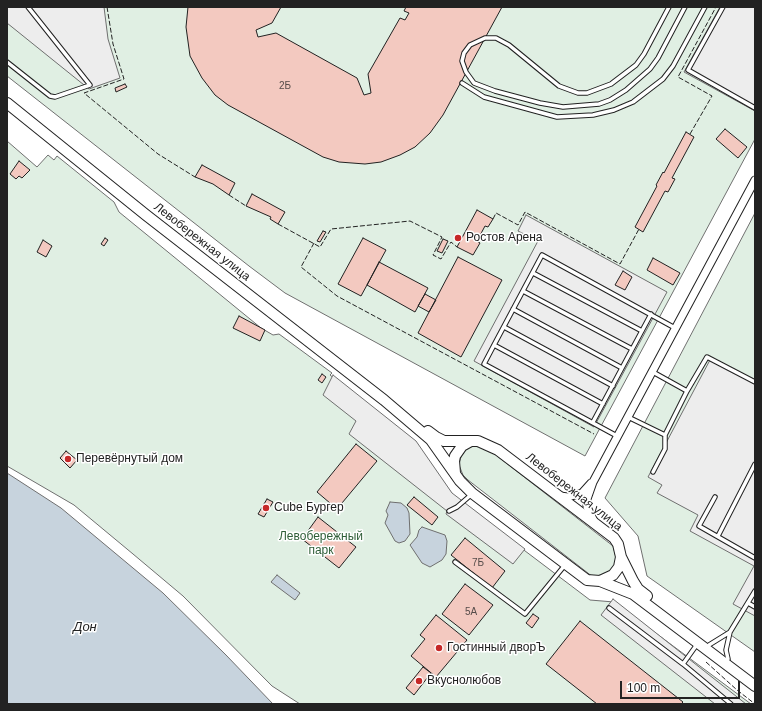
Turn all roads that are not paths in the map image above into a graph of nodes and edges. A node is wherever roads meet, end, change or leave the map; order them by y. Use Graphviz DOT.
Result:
graph roads {
  1 [pos="28,7"];
  2 [pos="669,7"];
  3 [pos="685,7"];
  4 [pos="704,7"];
  5 [pos="723,7"];
  6 [pos="7,62"];
  7 [pos="462,83"];
  8 [pos="7,103"];
  9 [pos="755,108"];
  10 [pos="755,180"];
  11 [pos="533,273"];
  12 [pos="523,291"];
  13 [pos="513,309"];
  14 [pos="651,314"];
  15 [pos="504,327"];
  16 [pos="675,328"];
  17 [pos="642,331"];
  18 [pos="494,345"];
  19 [pos="632,349"];
  20 [pos="622,368"];
  21 [pos="651,371"];
  22 [pos="755,382"];
  23 [pos="612,386"];
  24 [pos="687,390"];
  25 [pos="384,400"];
  26 [pos="603,404"];
  27 [pos="627,416"];
  28 [pos="593,422"];
  29 [pos="665,435"];
  30 [pos="617,436"];
  31 [pos="472,441"];
  32 [pos="755,464"];
  33 [pos="653,472"];
  34 [pos="455,473"];
  35 [pos="593,482"];
  36 [pos="472,493"];
  37 [pos="560,496"];
  38 [pos="715,497"];
  39 [pos="449,511"];
  40 [pos="596,524"];
  41 [pos="718,536"];
  42 [pos="622,557"];
  43 [pos="755,558"];
  44 [pos="455,562"];
  45 [pos="566,564"];
  46 [pos="600,581"];
  47 [pos="755,591"];
  48 [pos="748,603"];
  49 [pos="755,607"];
  50 [pos="609,608"];
  51 [pos="730,632"];
  52 [pos="702,642"];
  53 [pos="728,659"];
  54 [pos="683,664"];
  55 [pos="755,679"];
  56 [pos="755,686"];
  57 [pos="731,704"];
  1 -- 6 [label="lane"];
  2 -- 3 [label="lane"];
  4 -- 7 [label="lane"];
  5 -- 9 [label="lane"];
  8 -- 25 [label="main road, Левобережная улица"];
  10 -- 16 [label="street"];
  11 -- 12 [label="lane"];
  11 -- 14 [label="lane"];
  11 -- 17 [label="lane"];
  12 -- 13 [label="lane"];
  12 -- 19 [label="lane"];
  13 -- 15 [label="lane"];
  13 -- 20 [label="lane"];
  14 -- 16 [label="lane"];
  14 -- 17 [label="lane"];
  15 -- 18 [label="lane"];
  15 -- 23 [label="lane"];
  16 -- 21 [label="street"];
  17 -- 19 [label="lane"];
  18 -- 26 [label="lane"];
  18 -- 28 [label="lane"];
  19 -- 20 [label="lane"];
  20 -- 23 [label="lane"];
  21 -- 24 [label="lane"];
  21 -- 27 [label="street"];
  22 -- 24 [label="lane"];
  23 -- 26 [label="lane"];
  24 -- 29 [label="lane"];
  25 -- 31 [label="main road, Левобережная улица"];
  25 -- 34 [label="main road, Левобережная улица"];
  26 -- 28 [label="lane"];
  27 -- 29 [label="lane"];
  27 -- 30 [label="street"];
  28 -- 30 [label="lane"];
  29 -- 33 [label="lane"];
  30 -- 35 [label="street"];
  31 -- 34 [label="main road"];
  31 -- 37 [label="main road, Левобережная улица"];
  32 -- 41 [label="lane"];
  34 -- 36 [label="main road, Левобережная улица"];
  35 -- 37 [label="street"];
  35 -- 40 [label="street"];
  36 -- 39 [label="lane"];
  36 -- 45 [label="main road, Левобережная улица"];
  37 -- 40 [label="main road, Левобережная улица"];
  38 -- 41 [label="lane"];
  40 -- 42 [label="main road, Левобережная улица"];
  41 -- 43 [label="lane"];
  42 -- 46 [label="main road"];
  42 -- 52 [label="main road, Левобережная улица"];
  44 -- 45 [label="lane"];
  45 -- 46 [label="main road, Левобережная улица"];
  46 -- 52 [label="main road, Левобережная улица"];
  47 -- 48 [label="lane"];
  48 -- 49 [label="lane"];
  48 -- 51 [label="lane"];
  50 -- 54 [label="lane"];
  51 -- 52 [label="lane"];
  51 -- 53 [label="lane"];
  52 -- 53 [label="main road, Левобережная улица"];
  52 -- 54 [label="lane"];
  52 -- 56 [label="main road, Левобережная улица"];
  53 -- 55 [label="main road, Левобережная улица"];
  54 -- 57 [label="lane"];
}
